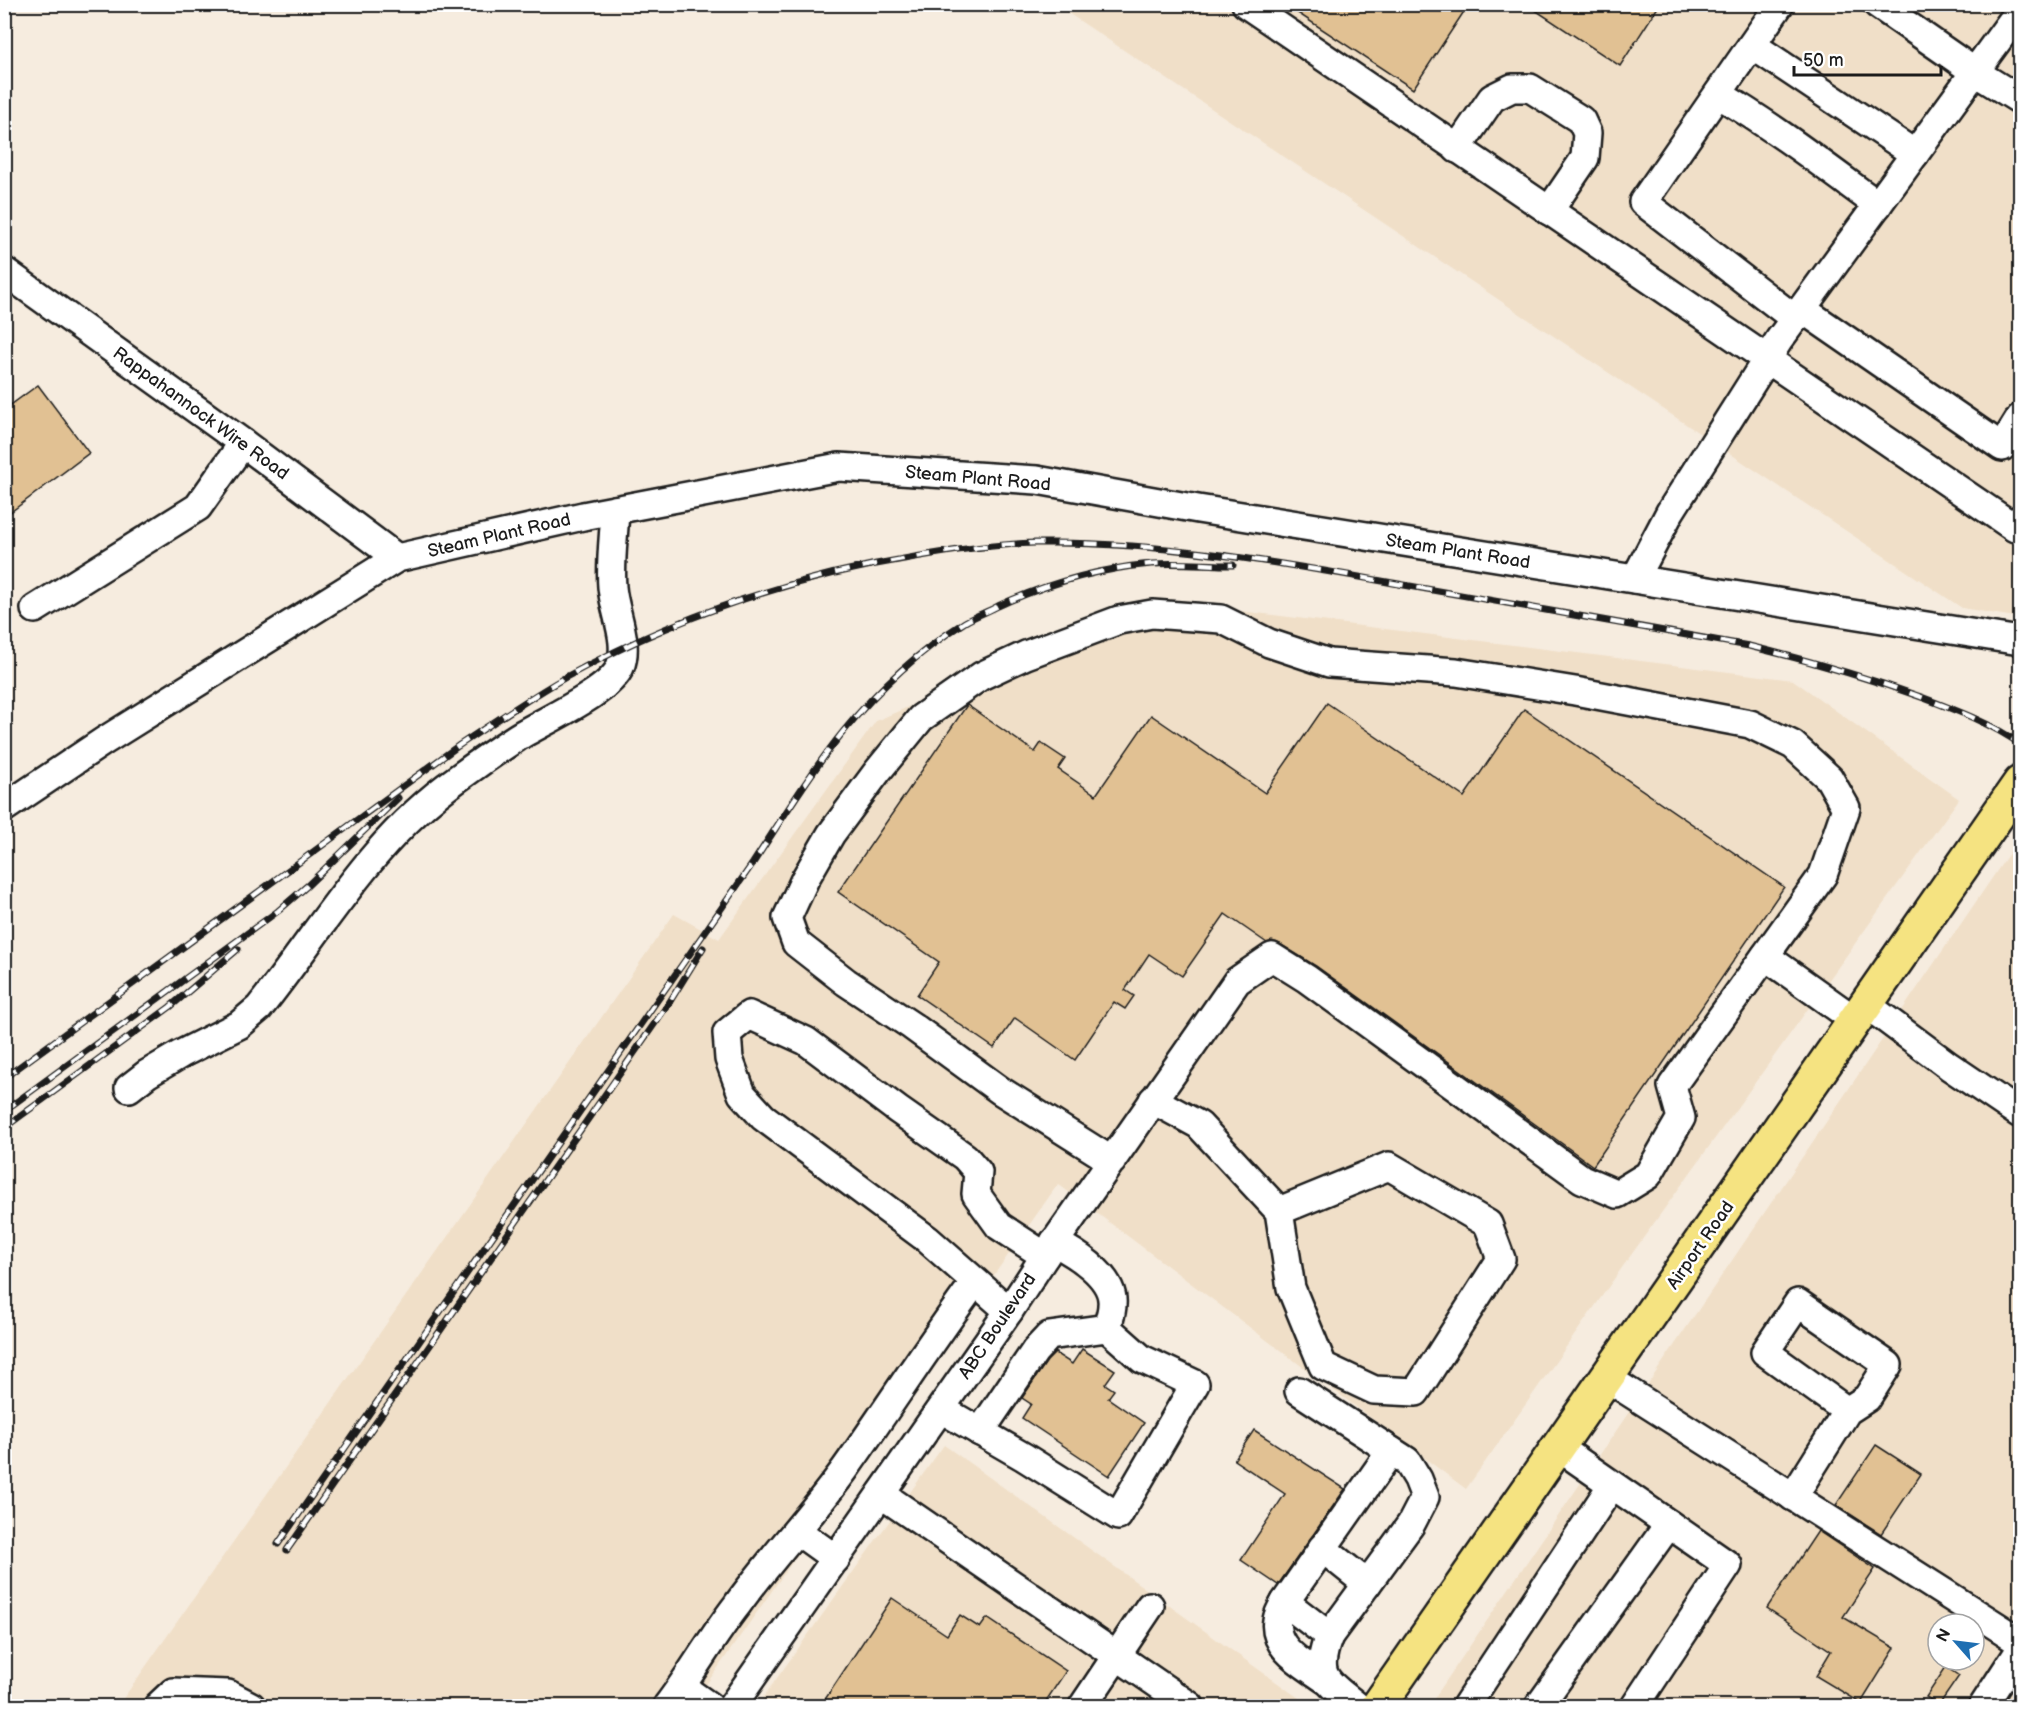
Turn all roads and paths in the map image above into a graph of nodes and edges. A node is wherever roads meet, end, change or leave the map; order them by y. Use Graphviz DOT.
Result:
graph roads {
  1 [pos="1246,4"];
  2 [pos="1780,4"];
  3 [pos="1877,4"];
  4 [pos="2020,10"];
  5 [pos="1752,45"];
  6 [pos="1975,72"];
  7 [pos="1718,94"];
  8 [pos="2020,100"];
  9 [pos="1457,149"];
  10 [pos="1915,154"];
  11 [pos="1878,205"];
  12 [pos="1549,211"];
  13 [pos="4,271"];
  14 [pos="1798,314"];
  15 [pos="1767,360"];
  16 [pos="2020,418"];
  17 [pos="243,443"];
  18 [pos="615,510"];
  19 [pos="2020,519"];
  20 [pos="397,558"];
  21 [pos="1635,579"];
  22 [pos="35,609"];
  23 [pos="2020,640"];
  24 [pos="2020,783"];
  25 [pos="4,808"];
  26 [pos="1765,956"];
  27 [pos="1862,1013"];
  28 [pos="129,1088"];
  29 [pos="1153,1100"];
  30 [pos="2020,1114"];
  31 [pos="1112,1161"];
  32 [pos="1279,1211"];
  33 [pos="1050,1249"];
  34 [pos="975,1282"];
  35 [pos="1009,1311"];
  36 [pos="1107,1328"];
  37 [pos="1607,1378"];
  38 [pos="1299,1391"];
  39 [pos="941,1409"];
  40 [pos="1847,1411"];
  41 [pos="980,1432"];
  42 [pos="1558,1447"];
  43 [pos="1391,1451"];
  44 [pos="1612,1485"];
  45 [pos="881,1494"];
  46 [pos="1793,1497"];
  47 [pos="1669,1524"];
  48 [pos="797,1531"];
  49 [pos="1322,1548"];
  50 [pos="836,1558"];
  51 [pos="1367,1584"];
  52 [pos="1285,1602"];
  53 [pos="1150,1606"];
  54 [pos="1329,1636"];
  55 [pos="2020,1641"];
  56 [pos="2020,1649"];
  57 [pos="1117,1656"];
  58 [pos="1326,1680"];
  59 [pos="675,1697"];
  60 [pos="158,1707"];
  61 [pos="251,1707"];
  62 [pos="709,1707"];
  63 [pos="732,1707"];
  64 [pos="1083,1707"];
  65 [pos="1190,1707"];
  66 [pos="1357,1707"];
  67 [pos="1378,1707"];
  68 [pos="1466,1707"];
  69 [pos="1539,1707"];
  70 [pos="1635,1707"];
  71 [pos="1983,1707"];
  1 -- 9 [label="street"];
  2 -- 5 [label="street"];
  3 -- 6 [label="street"];
  4 -- 6 [label="street"];
  5 -- 7 [label="street"];
  5 -- 10 [label="street"];
  6 -- 8 [label="street"];
  6 -- 10 [label="street"];
  7 -- 11 [label="street"];
  7 -- 14 [label="street"];
  9 -- 12 [label="street"];
  9 -- 12 [label="street"];
  10 -- 11 [label="street"];
  11 -- 14 [label="street"];
  12 -- 15 [label="street"];
  13 -- 17 [label="street, Rappahannock Wire Road"];
  14 -- 15 [label="street"];
  14 -- 16 [label="street"];
  15 -- 19 [label="street"];
  15 -- 21 [label="street"];
  17 -- 20 [label="street, Rappahannock Wire Road"];
  17 -- 22 [label="street"];
  18 -- 20 [label="street, Steam Plant Road"];
  18 -- 21 [label="street, Steam Plant Road"];
  18 -- 28 [label="street"];
  20 -- 25 [label="street, Steam Plant Road"];
  21 -- 23 [label="street, Steam Plant Road"];
  24 -- 27 [label="highway, Airport Road"];
  26 -- 27 [label="street"];
  26 -- 29 [label="street, ABC Boulevard"];
  26 -- 31 [label="street"];
  27 -- 30 [label="street"];
  27 -- 37 [label="highway, Airport Road"];
  29 -- 31 [label="street, ABC Boulevard"];
  29 -- 32 [label="street"];
  31 -- 33 [label="street, ABC Boulevard"];
  32 -- 32 [label="street"];
  33 -- 34 [label="street"];
  33 -- 35 [label="street, ABC Boulevard"];
  33 -- 36 [label="street"];
  34 -- 35 [label="street"];
  34 -- 48 [label="street"];
  35 -- 39 [label="street, ABC Boulevard"];
  36 -- 41 [label="street"];
  36 -- 41 [label="street"];
  37 -- 42 [label="highway, Airport Road"];
  37 -- 46 [label="street"];
  38 -- 43 [label="street"];
  39 -- 41 [label="street"];
  39 -- 45 [label="street, ABC Boulevard"];
  40 -- 46 [label="street"];
  42 -- 44 [label="street"];
  42 -- 67 [label="highway, Airport Road"];
  43 -- 49 [label="street"];
  43 -- 51 [label="street"];
  44 -- 47 [label="street"];
  44 -- 68 [label="street"];
  45 -- 50 [label="street, ABC Boulevard"];
  45 -- 57 [label="street"];
  46 -- 55 [label="street"];
  47 -- 69 [label="street"];
  47 -- 70 [label="street"];
  48 -- 50 [label="street"];
  48 -- 59 [label="street"];
  49 -- 51 [label="street"];
  49 -- 52 [label="street"];
  50 -- 63 [label="street, ABC Boulevard"];
  51 -- 54 [label="street"];
  52 -- 54 [label="street"];
  52 -- 58 [label="street"];
  53 -- 57 [label="street"];
  54 -- 58 [label="street"];
  56 -- 71 [label="street"];
  57 -- 64 [label="street"];
  57 -- 65 [label="street"];
  58 -- 66 [label="street"];
  59 -- 62 [label="street"];
  60 -- 61 [label="street"];
}
